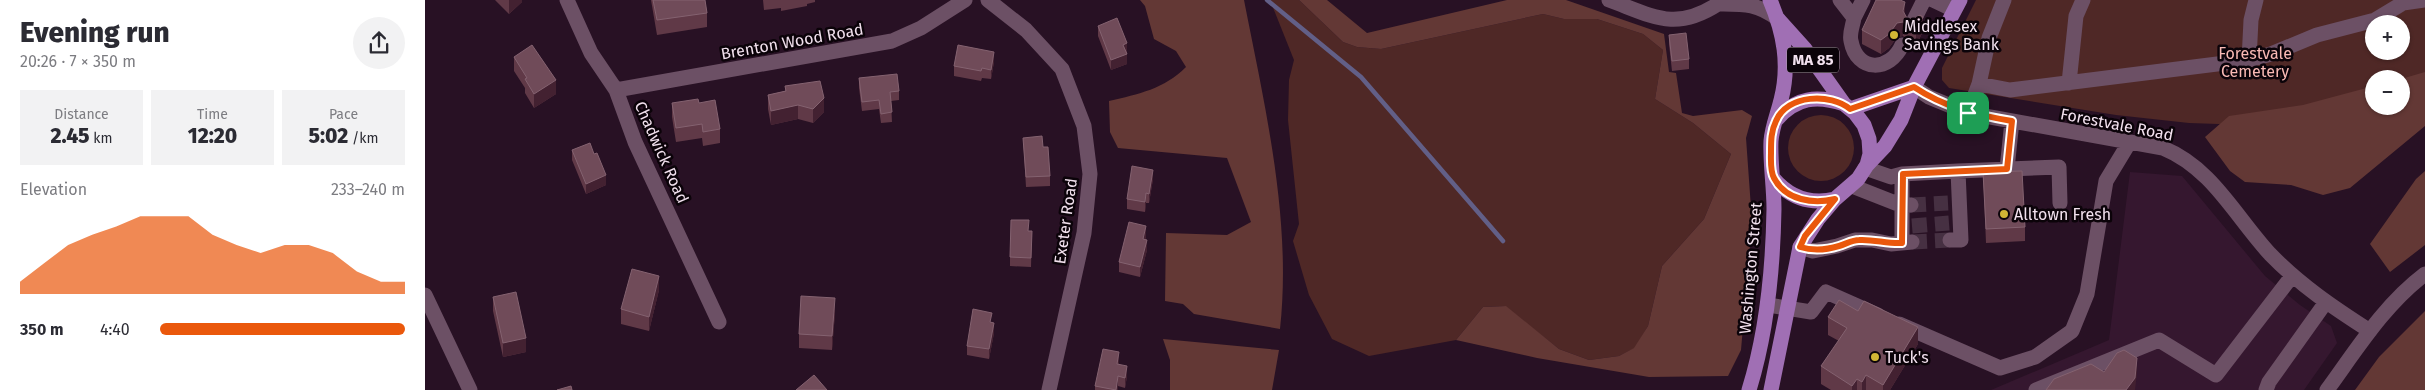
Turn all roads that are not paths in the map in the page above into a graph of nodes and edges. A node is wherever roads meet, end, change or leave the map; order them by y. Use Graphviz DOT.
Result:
graph roads {
  1 [pos="567,0"];
  2 [pos="965,0"];
  3 [pos="988,0"];
  4 [pos="1609,0"];
  5 [pos="1770,0"];
  6 [pos="1840,0"];
  7 [pos="1863,0"];
  8 [pos="1923,0"];
  9 [pos="1933,0"];
  10 [pos="2004,0"];
  11 [pos="2083,0"];
  12 [pos="2256,0"];
  13 [pos="2425,0"];
  14 [pos="1719,2"];
  15 [pos="2403,2"];
  16 [pos="1957,5"];
  17 [pos="1854,18"];
  18 [pos="1778,19"];
  19 [pos="1913,24"];
  20 [pos="1902,45"];
  21 [pos="2249,60"];
  22 [pos="2069,83"];
  23 [pos="1979,84"];
  24 [pos="1914,87"];
  25 [pos="616,90"];
  26 [pos="1847,106"];
  27 [pos="1968,113"];
  28 [pos="1776,120"];
  29 [pos="2012,121"];
  30 [pos="2129,142"];
  31 [pos="1866,167"];
  32 [pos="2007,169"];
  33 [pos="1958,171"];
  34 [pos="1903,174"];
  35 [pos="1773,178"];
  36 [pos="1852,186"];
  37 [pos="1835,199"];
  38 [pos="2060,203"];
  39 [pos="1907,205"];
  40 [pos="1950,240"];
  41 [pos="1800,247"];
  42 [pos="2425,274"];
  43 [pos="2292,276"];
  44 [pos="425,295"];
  45 [pos="2326,302"];
  46 [pos="1768,305"];
  47 [pos="1789,308"];
  48 [pos="719,322"];
  49 [pos="2370,332"];
  50 [pos="471,390"];
  51 [pos="1049,390"];
  52 [pos="1749,390"];
  53 [pos="1771,390"];
  54 [pos="2036,390"];
  55 [pos="2266,390"];
  56 [pos="2327,390"];
  1 -- 25 [label="street, Chadwick Road"];
  2 -- 25 [label="street, Brenton Wood Road"];
  3 -- 51 [label="street, Exeter Road"];
  4 -- 14 [label="street"];
  5 -- 18 [label="main road, Washington Street / MA 85"];
  6 -- 17 [label="street"];
  7 -- 17 [label="street"];
  8 -- 19 [label="street"];
  9 -- 16 [label="street"];
  10 -- 23 [label="street"];
  11 -- 22 [label="street"];
  12 -- 21 [label="street"];
  13 -- 15 [label="street"];
  14 -- 18 [label="street"];
  15 -- 21 [label="street"];
  16 -- 24 [label="main road"];
  17 -- 20 [label="street"];
  18 -- 26 [label="main road, Washington Street / MA 85"];
  18 -- 28 [label="main road, Washington Street / MA 85"];
  21 -- 22 [label="street"];
  22 -- 23 [label="street"];
  23 -- 27 [label="street"];
  24 -- 26 [label="main road"];
  24 -- 27 [label="street, Forestvale Road"];
  24 -- 31 [label="main road"];
  25 -- 48 [label="street, Chadwick Road"];
  26 -- 28 [label="main road"];
  26 -- 31 [label="main road, Washington Street / MA 85"];
  27 -- 29 [label="street, Forestvale Road"];
  28 -- 35 [label="main road, Washington Street / MA 85"];
  29 -- 30 [label="street, Forestvale Road"];
  29 -- 32 [label="street"];
  30 -- 43 [label="street, Forestvale Road"];
  30 -- 47 [label="street"];
  31 -- 34 [label="street"];
  31 -- 36 [label="main road"];
  32 -- 33 [label="street"];
  32 -- 38 [label="street"];
  33 -- 34 [label="street"];
  33 -- 40 [label="street"];
  34 -- 39 [label="street"];
  35 -- 37 [label="main road, Washington Street"];
  35 -- 46 [label="main road, Washington Street / MA 85"];
  36 -- 37 [label="main road"];
  36 -- 39 [label="street"];
  37 -- 41 [label="main road"];
  39 -- 41 [label="street"];
  41 -- 47 [label="main road"];
  42 -- 49 [label="street"];
  43 -- 45 [label="street, Forestvale Road"];
  43 -- 54 [label="street"];
  44 -- 50 [label="street"];
  45 -- 49 [label="street, Forestvale Road"];
  45 -- 55 [label="street"];
  46 -- 47 [label="street"];
  46 -- 52 [label="main road, Washington Street / MA 85"];
  47 -- 53 [label="main road"];
  49 -- 56 [label="street"];
}
